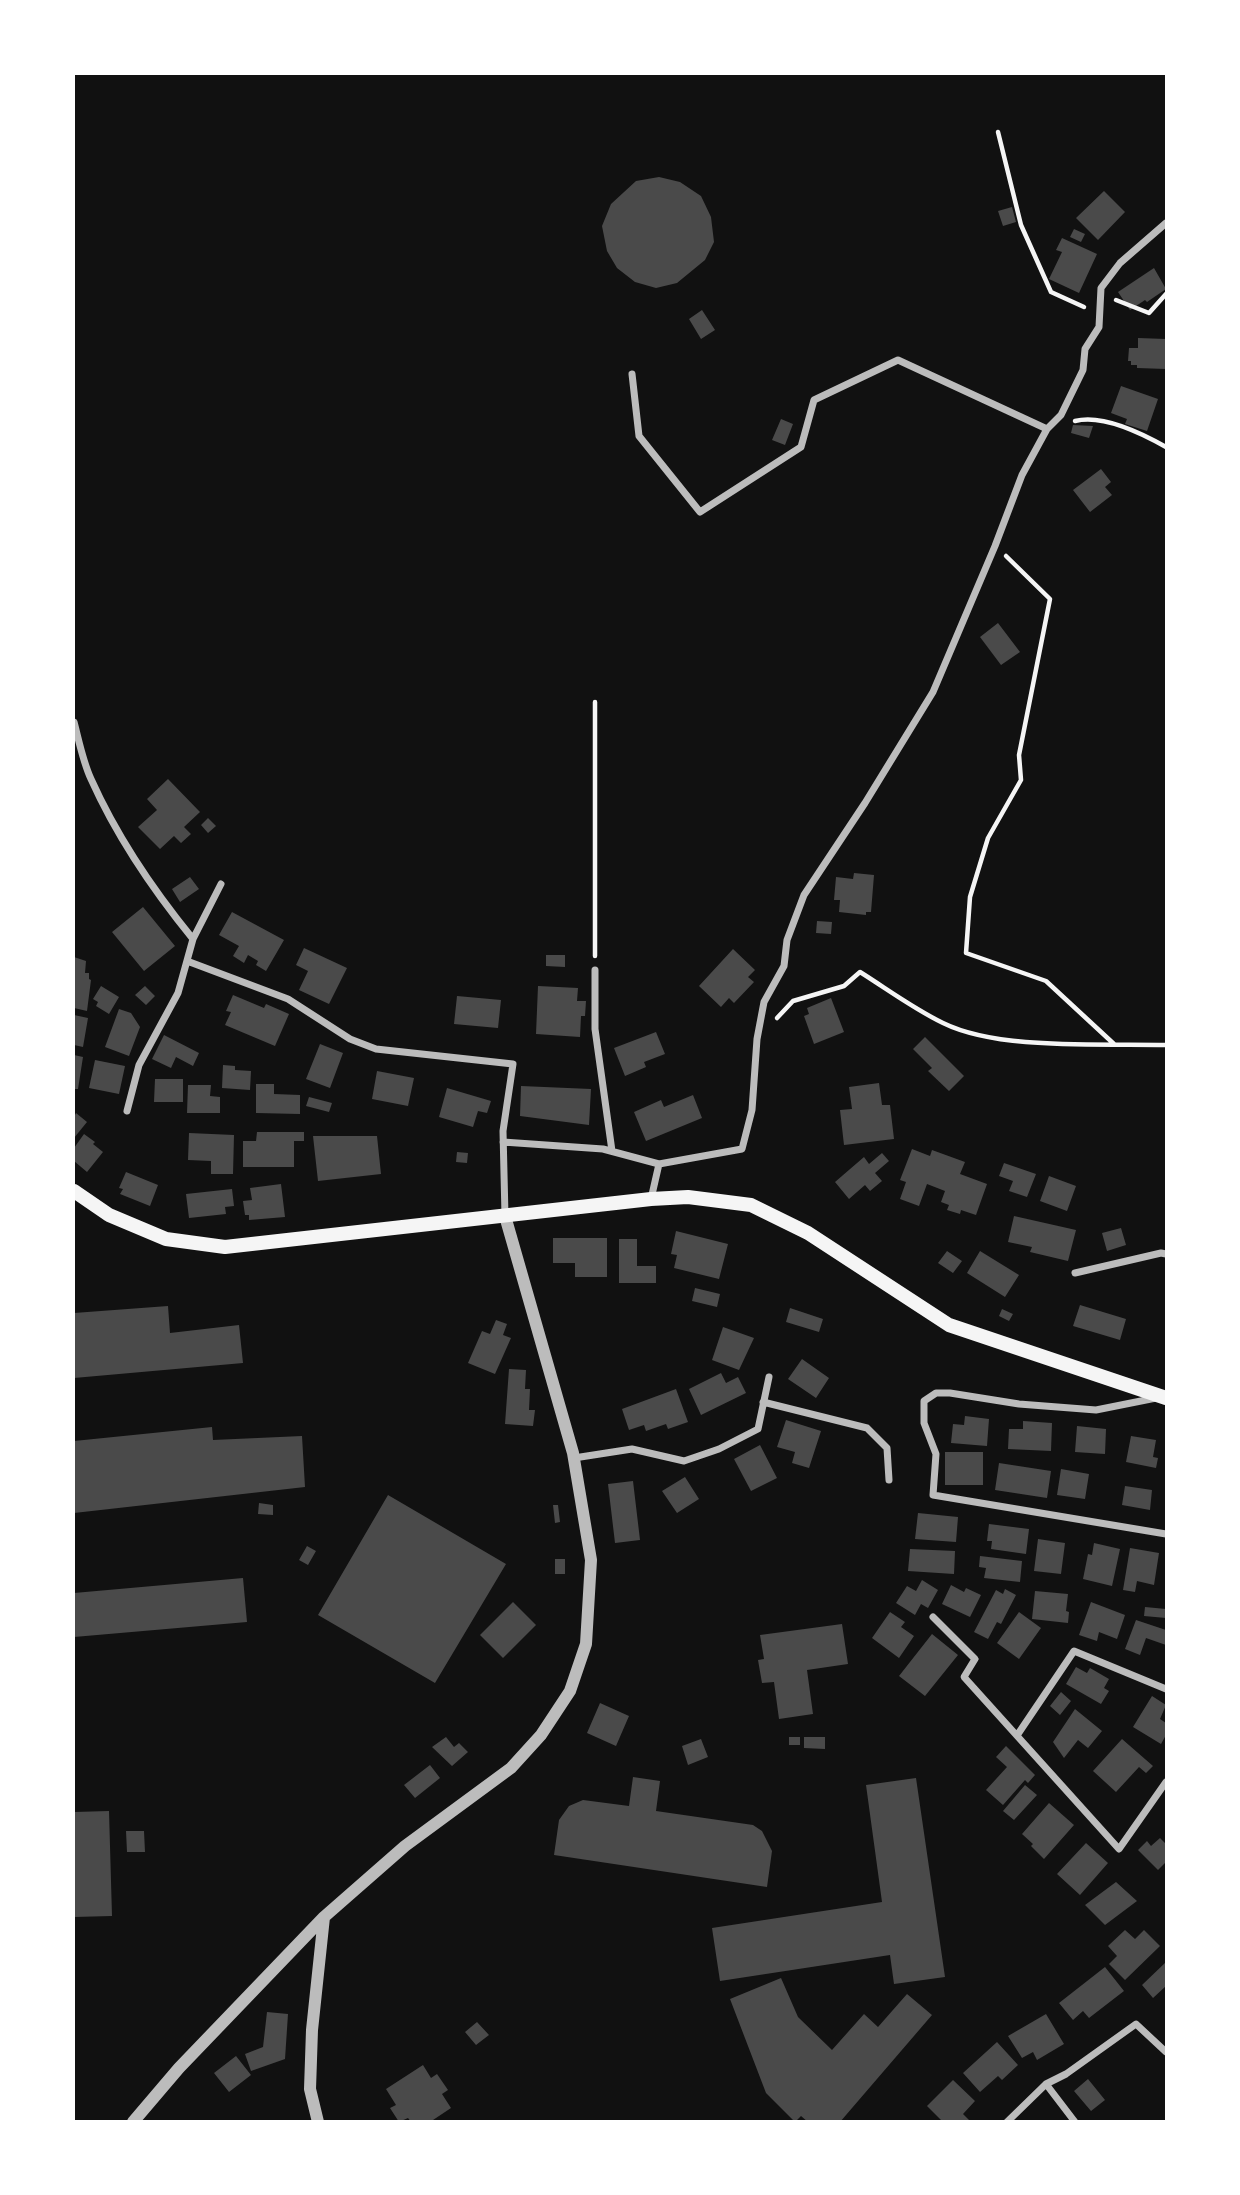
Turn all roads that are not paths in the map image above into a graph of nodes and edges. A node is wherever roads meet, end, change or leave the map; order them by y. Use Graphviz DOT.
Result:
graph roads {
  1 [pos="1167,223"];
  2 [pos="632,374"];
  3 [pos="1047,429"];
  4 [pos="74,722"];
  5 [pos="221,884"];
  6 [pos="194,939"];
  7 [pos="187,961"];
  8 [pos="595,970"];
  9 [pos="127,1111"];
  10 [pos="503,1142"];
  11 [pos="612,1151"];
  12 [pos="659,1164"];
  13 [pos="74,1191"];
  14 [pos="651,1199"];
  15 [pos="505,1216"];
  16 [pos="1167,1254"];
  17 [pos="1075,1273"];
  18 [pos="769,1377"];
  19 [pos="1163,1397"];
  20 [pos="763,1402"];
  21 [pos="574,1458"];
  22 [pos="889,1480"];
  23 [pos="1167,1534"];
  24 [pos="933,1618"];
  25 [pos="1167,1689"];
  26 [pos="1018,1734"];
  27 [pos="1167,1782"];
  28 [pos="324,1917"];
  29 [pos="1167,2052"];
  30 [pos="1046,2084"];
  31 [pos="133,2122"];
  32 [pos="318,2122"];
  33 [pos="1007,2122"];
  34 [pos="1075,2122"];
  1 -- 3 [label="street"];
  2 -- 3 [label="street"];
  3 -- 12 [label="street"];
  4 -- 6 [label="street"];
  5 -- 6 [label="street"];
  6 -- 7 [label="street"];
  7 -- 9 [label="street"];
  7 -- 10 [label="street"];
  8 -- 11 [label="street"];
  10 -- 11 [label="street"];
  10 -- 15 [label="street"];
  11 -- 12 [label="street"];
  12 -- 14 [label="street"];
  13 -- 15 [label="main road"];
  14 -- 15 [label="main road"];
  14 -- 19 [label="main road"];
  15 -- 21 [label="street"];
  16 -- 17 [label="street"];
  18 -- 20 [label="street"];
  19 -- 23 [label="street"];
  20 -- 21 [label="street"];
  20 -- 22 [label="street"];
  21 -- 28 [label="street"];
  24 -- 26 [label="street"];
  25 -- 26 [label="street"];
  26 -- 27 [label="street"];
  28 -- 31 [label="street"];
  28 -- 32 [label="street"];
  29 -- 30 [label="street"];
  30 -- 33 [label="street"];
  30 -- 34 [label="street"];
}
